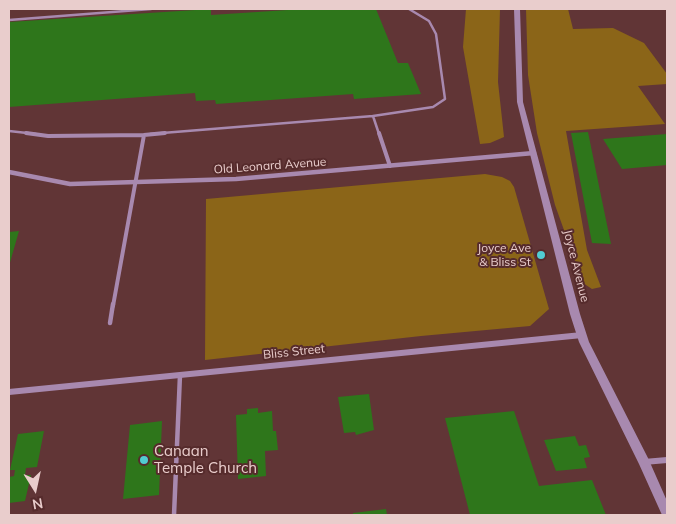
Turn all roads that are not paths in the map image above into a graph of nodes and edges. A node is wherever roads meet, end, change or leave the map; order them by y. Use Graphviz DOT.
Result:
graph roads {
  1 [pos="151,9"];
  2 [pos="409,9"];
  3 [pos="517,9"];
  4 [pos="9,20"];
  5 [pos="373,116"];
  6 [pos="9,131"];
  7 [pos="144,135"];
  8 [pos="534,154"];
  9 [pos="390,166"];
  10 [pos="9,172"];
  11 [pos="135,183"];
  12 [pos="110,323"];
  13 [pos="582,335"];
  14 [pos="180,375"];
  15 [pos="9,392"];
  16 [pos="667,460"];
  17 [pos="644,462"];
  18 [pos="667,514"];
  19 [pos="174,515"];
  1 -- 4 [label="lane"];
  2 -- 5 [label="lane"];
  3 -- 8 [label="street, Joyce Avenue"];
  5 -- 7 [label="lane"];
  5 -- 9 [label="lane"];
  6 -- 7 [label="lane"];
  7 -- 11 [label="lane"];
  8 -- 9 [label="street, Old Leonard Avenue"];
  8 -- 13 [label="street, Joyce Avenue"];
  9 -- 11 [label="street, Old Leonard Avenue"];
  10 -- 11 [label="street, Old Leonard Avenue"];
  11 -- 12 [label="lane"];
  13 -- 14 [label="street, Bliss Street"];
  13 -- 17 [label="street, Joyce Avenue"];
  14 -- 15 [label="street, Bliss Street"];
  14 -- 19 [label="lane"];
  16 -- 17 [label="street"];
  17 -- 18 [label="street, Joyce Avenue"];
}
